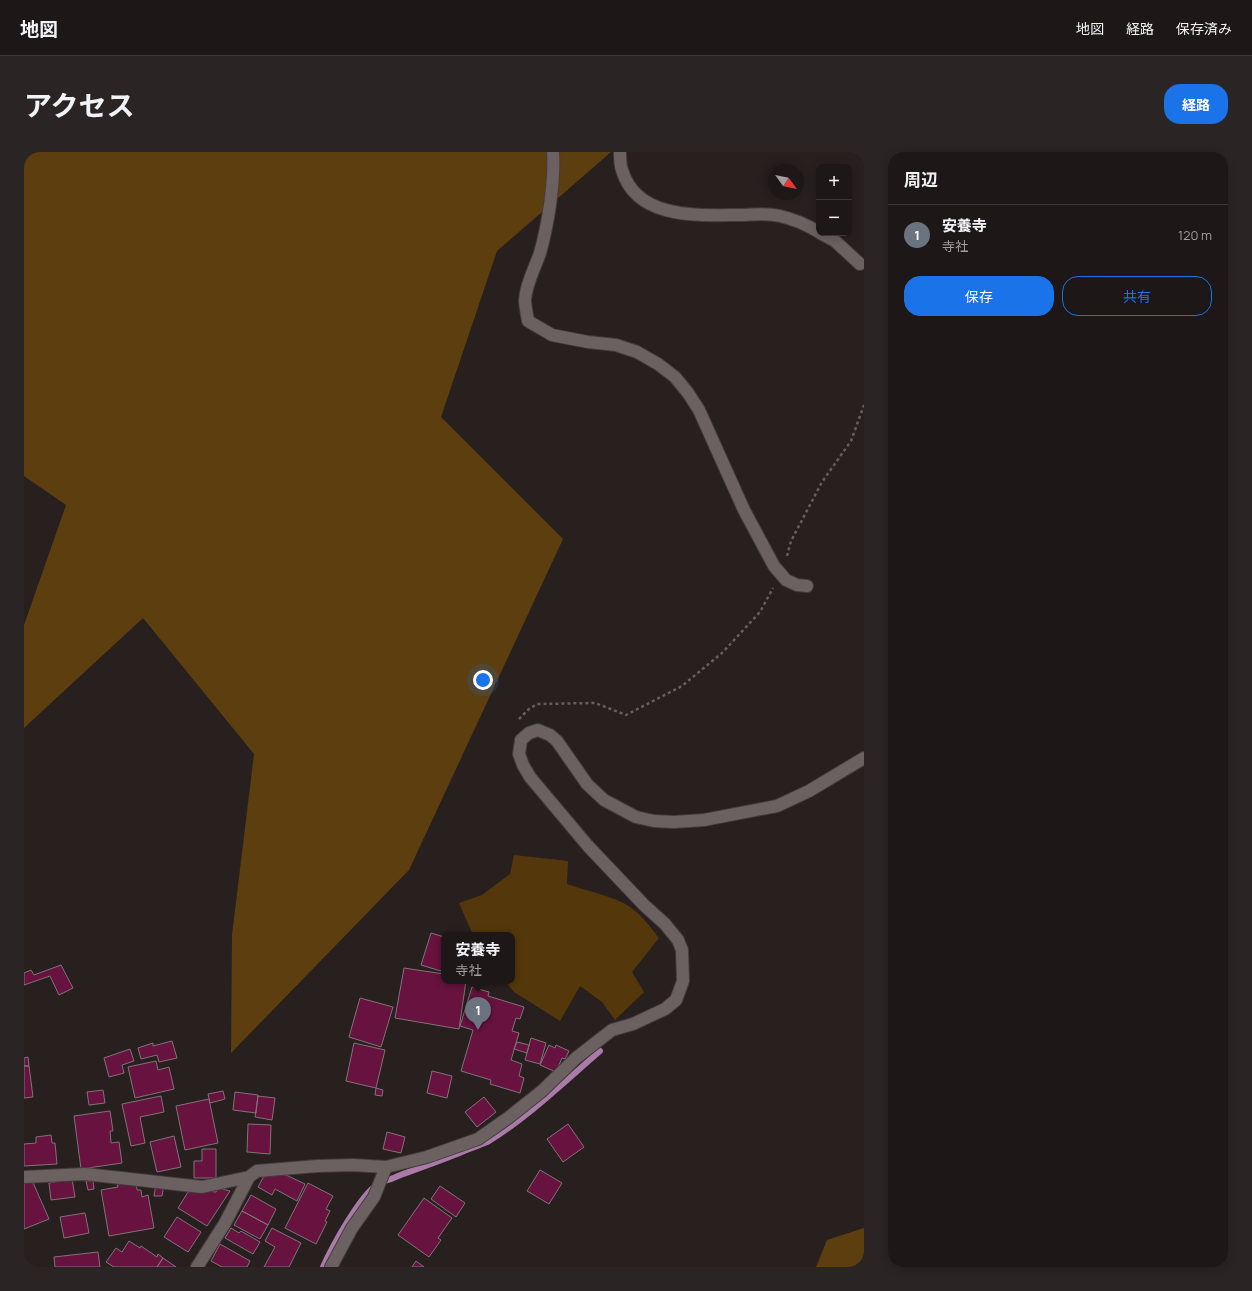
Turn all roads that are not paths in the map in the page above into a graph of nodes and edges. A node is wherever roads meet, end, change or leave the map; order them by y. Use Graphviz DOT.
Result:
graph roads {
  1 [pos="553,152"];
  2 [pos="620,152"];
  3 [pos="816,231"];
  4 [pos="826,236"];
  5 [pos="860,264"];
  6 [pos="807,586"];
  7 [pos="864,758"];
  8 [pos="385,1170"];
  9 [pos="249,1177"];
  10 [pos="24,1178"];
  11 [pos="197,1267"];
  12 [pos="331,1267"];
  1 -- 6 [label="street"];
  2 -- 3 [label="street"];
  4 -- 5 [label="street"];
  7 -- 8 [label="street"];
  8 -- 9 [label="street"];
  8 -- 12 [label="street"];
  9 -- 10 [label="street"];
  9 -- 11 [label="street"];
}
